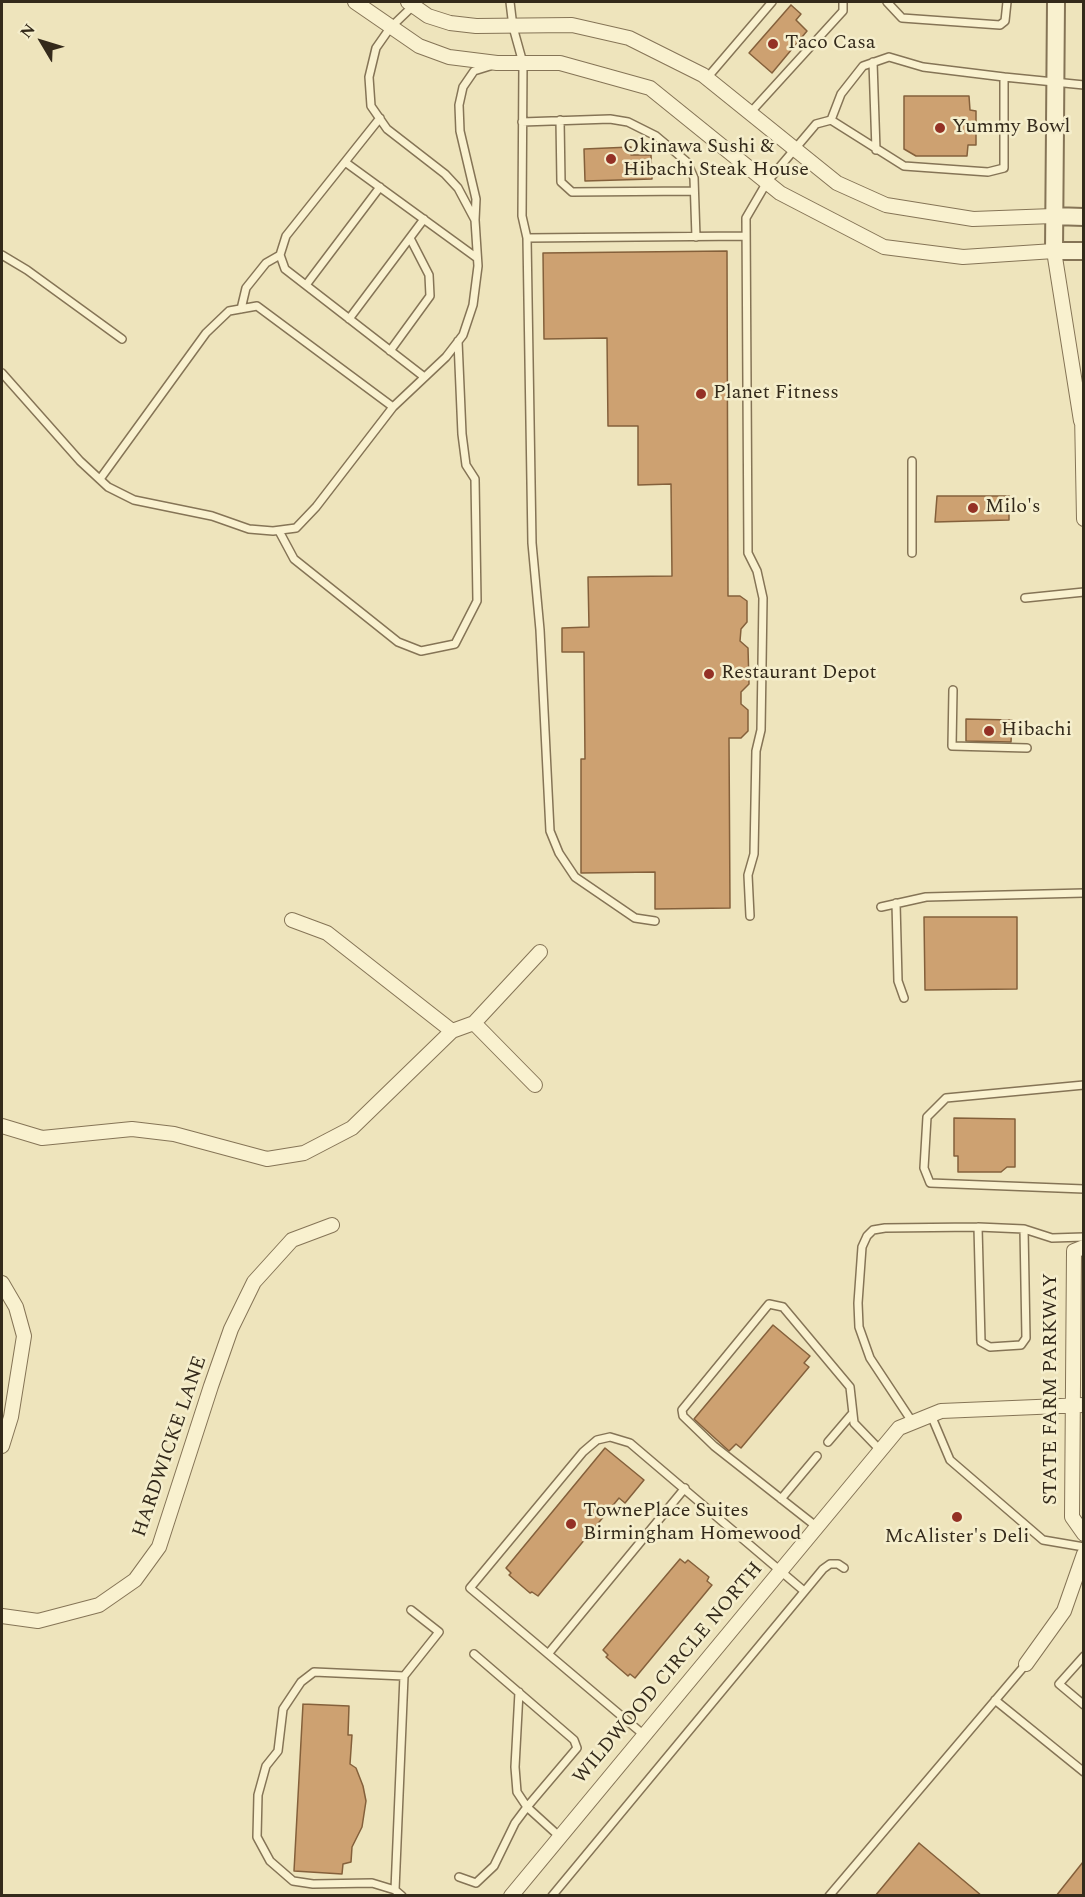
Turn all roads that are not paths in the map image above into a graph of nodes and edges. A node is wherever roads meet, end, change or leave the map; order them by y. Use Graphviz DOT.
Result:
graph roads {
  1 [pos="355,2"];
  2 [pos="510,2"];
  3 [pos="772,2"];
  4 [pos="843,2"];
  5 [pos="887,2"];
  6 [pos="1007,2"];
  7 [pos="1056,2"];
  8 [pos="413,3"];
  9 [pos="513,27"];
  10 [pos="390,28"];
  11 [pos="873,62"];
  12 [pos="497,63"];
  13 [pos="523,63"];
  14 [pos="1004,77"];
  15 [pos="707,78"];
  16 [pos="1055,82"];
  17 [pos="1083,85"];
  18 [pos="750,113"];
  19 [pos="380,118"];
  20 [pos="560,120"];
  21 [pos="831,120"];
  22 [pos="522,122"];
  23 [pos="794,148"];
  24 [pos="876,150"];
  25 [pos="345,162"];
  26 [pos="767,182"];
  27 [pos="380,187"];
  28 [pos="694,191"];
  29 [pos="1053,216"];
  30 [pos="1083,217"];
  31 [pos="424,219"];
  32 [pos="475,220"];
  33 [pos="746,236"];
  34 [pos="696,237"];
  35 [pos="410,238"];
  36 [pos="527,238"];
  37 [pos="1054,251"];
  38 [pos="1083,251"];
  39 [pos="2,255"];
  40 [pos="280,255"];
  41 [pos="477,258"];
  42 [pos="306,285"];
  43 [pos="241,309"];
  44 [pos="349,319"];
  45 [pos="122,339"];
  46 [pos="458,341"];
  47 [pos="390,351"];
  48 [pos="2,373"];
  49 [pos="423,376"];
  50 [pos="1083,381"];
  51 [pos="393,407"];
  52 [pos="1082,426"];
  53 [pos="912,462"];
  54 [pos="100,479"];
  55 [pos="1083,519"];
  56 [pos="279,531"];
  57 [pos="912,553"];
  58 [pos="1083,592"];
  59 [pos="1025,598"];
  60 [pos="953,690"];
  61 [pos="1027,748"];
  62 [pos="1083,893"];
  63 [pos="896,903"];
  64 [pos="881,907"];
  65 [pos="750,916"];
  66 [pos="292,920"];
  67 [pos="655,921"];
  68 [pos="540,952"];
  69 [pos="904,998"];
  70 [pos="474,1023"];
  71 [pos="452,1031"];
  72 [pos="535,1085"];
  73 [pos="1083,1085"];
  74 [pos="2,1126"];
  75 [pos="1083,1189"];
  76 [pos="332,1225"];
  77 [pos="978,1227"];
  78 [pos="1024,1229"];
  79 [pos="1083,1237"];
  80 [pos="1083,1247"];
  81 [pos="2,1283"];
  82 [pos="1078,1405"];
  83 [pos="852,1415"];
  84 [pos="931,1415"];
  85 [pos="913,1423"];
  86 [pos="828,1442"];
  87 [pos="2,1446"];
  88 [pos="881,1451"];
  89 [pos="817,1455"];
  90 [pos="685,1488"];
  91 [pos="781,1499"];
  92 [pos="817,1527"];
  93 [pos="1083,1534"];
  94 [pos="1083,1547"];
  95 [pos="1083,1554"];
  96 [pos="844,1568"];
  97 [pos="780,1571"];
  98 [pos="804,1591"];
  99 [pos="411,1610"];
  100 [pos="2,1616"];
  101 [pos="474,1654"];
  102 [pos="548,1654"];
  103 [pos="1083,1656"];
  104 [pos="1026,1664"];
  105 [pos="404,1677"];
  106 [pos="519,1692"];
  107 [pos="995,1700"];
  108 [pos="1083,1705"];
  109 [pos="644,1735"];
  110 [pos="1083,1772"];
  111 [pos="527,1807"];
  112 [pos="560,1837"];
  113 [pos="459,1876"];
  114 [pos="395,1890"];
  115 [pos="402,1896"];
  116 [pos="511,1896"];
  117 [pos="552,1896"];
  118 [pos="829,1896"];
  1 -- 10 [label="street"];
  2 -- 9 [label="lane"];
  3 -- 15 [label="lane"];
  4 -- 18 [label="lane"];
  5 -- 6 [label="lane"];
  7 -- 16 [label="street"];
  8 -- 9 [label="street"];
  8 -- 10 [label="lane"];
  9 -- 13 [label="lane"];
  9 -- 15 [label="street"];
  10 -- 12 [label="street"];
  10 -- 19 [label="lane"];
  11 -- 14 [label="lane"];
  11 -- 21 [label="lane"];
  11 -- 24 [label="lane"];
  12 -- 13 [label="street"];
  12 -- 32 [label="lane"];
  13 -- 22 [label="lane"];
  13 -- 26 [label="street"];
  14 -- 16 [label="lane"];
  14 -- 24 [label="lane"];
  15 -- 18 [label="street"];
  16 -- 17 [label="lane"];
  16 -- 29 [label="street"];
  18 -- 23 [label="street"];
  19 -- 25 [label="lane"];
  19 -- 32 [label="lane"];
  20 -- 22 [label="lane"];
  20 -- 28 [label="lane"];
  20 -- 28 [label="lane"];
  21 -- 23 [label="lane"];
  21 -- 24 [label="lane"];
  22 -- 36 [label="lane"];
  23 -- 26 [label="lane"];
  23 -- 29 [label="street"];
  25 -- 27 [label="lane"];
  25 -- 40 [label="lane"];
  26 -- 33 [label="lane"];
  26 -- 37 [label="street"];
  27 -- 31 [label="lane"];
  27 -- 42 [label="lane"];
  28 -- 34 [label="lane"];
  29 -- 30 [label="street"];
  29 -- 37 [label="street"];
  31 -- 35 [label="lane"];
  31 -- 41 [label="lane"];
  32 -- 41 [label="lane"];
  33 -- 34 [label="lane"];
  33 -- 65 [label="lane"];
  34 -- 36 [label="lane"];
  35 -- 44 [label="lane"];
  35 -- 47 [label="lane"];
  36 -- 67 [label="lane"];
  37 -- 38 [label="street"];
  37 -- 52 [label="street"];
  39 -- 45 [label="lane"];
  40 -- 42 [label="lane"];
  40 -- 43 [label="lane"];
  41 -- 46 [label="lane"];
  42 -- 44 [label="lane"];
  43 -- 51 [label="lane"];
  43 -- 54 [label="lane"];
  44 -- 47 [label="lane"];
  46 -- 49 [label="lane"];
  46 -- 56 [label="lane"];
  47 -- 49 [label="lane"];
  48 -- 54 [label="lane"];
  49 -- 51 [label="lane"];
  50 -- 52 [label="street"];
  51 -- 56 [label="lane"];
  52 -- 55 [label="street"];
  53 -- 57 [label="lane"];
  54 -- 56 [label="lane"];
  58 -- 59 [label="lane"];
  60 -- 61 [label="lane"];
  62 -- 63 [label="lane"];
  63 -- 64 [label="lane"];
  63 -- 69 [label="lane"];
  66 -- 71 [label="street"];
  68 -- 70 [label="street"];
  70 -- 71 [label="street"];
  70 -- 72 [label="street"];
  71 -- 74 [label="street"];
  73 -- 75 [label="lane"];
  76 -- 100 [label="street, HARDWICKE LANE"];
  77 -- 78 [label="lane"];
  77 -- 78 [label="lane"];
  77 -- 85 [label="lane"];
  78 -- 79 [label="lane"];
  80 -- 82 [label="street, STATE FARM PARKWAY"];
  81 -- 87 [label="street"];
  82 -- 84 [label="street, WILDWOOD CIRCLE NORTH"];
  82 -- 93 [label="street, STATE FARM PARKWAY"];
  83 -- 86 [label="lane"];
  83 -- 88 [label="lane"];
  83 -- 91 [label="lane"];
  84 -- 85 [label="street, WILDWOOD CIRCLE NORTH"];
  84 -- 94 [label="lane"];
  85 -- 88 [label="street, WILDWOOD CIRCLE NORTH"];
  88 -- 92 [label="street, WILDWOOD CIRCLE NORTH"];
  89 -- 91 [label="lane"];
  90 -- 97 [label="lane"];
  90 -- 102 [label="lane"];
  90 -- 102 [label="lane"];
  91 -- 92 [label="lane"];
  92 -- 97 [label="street, WILDWOOD CIRCLE NORTH"];
  95 -- 104 [label="street"];
  96 -- 98 [label="lane"];
  97 -- 98 [label="lane"];
  97 -- 109 [label="street, WILDWOOD CIRCLE NORTH"];
  98 -- 117 [label="lane"];
  99 -- 105 [label="lane"];
  101 -- 106 [label="lane"];
  102 -- 109 [label="lane"];
  103 -- 108 [label="lane"];
  104 -- 107 [label="lane"];
  105 -- 114 [label="lane"];
  105 -- 114 [label="lane"];
  106 -- 111 [label="lane"];
  106 -- 111 [label="lane"];
  107 -- 110 [label="lane"];
  107 -- 118 [label="lane"];
  109 -- 112 [label="street, WILDWOOD CIRCLE NORTH"];
  111 -- 112 [label="lane"];
  111 -- 113 [label="lane"];
  112 -- 116 [label="street, WILDWOOD CIRCLE NORTH"];
  114 -- 115 [label="lane"];
}
